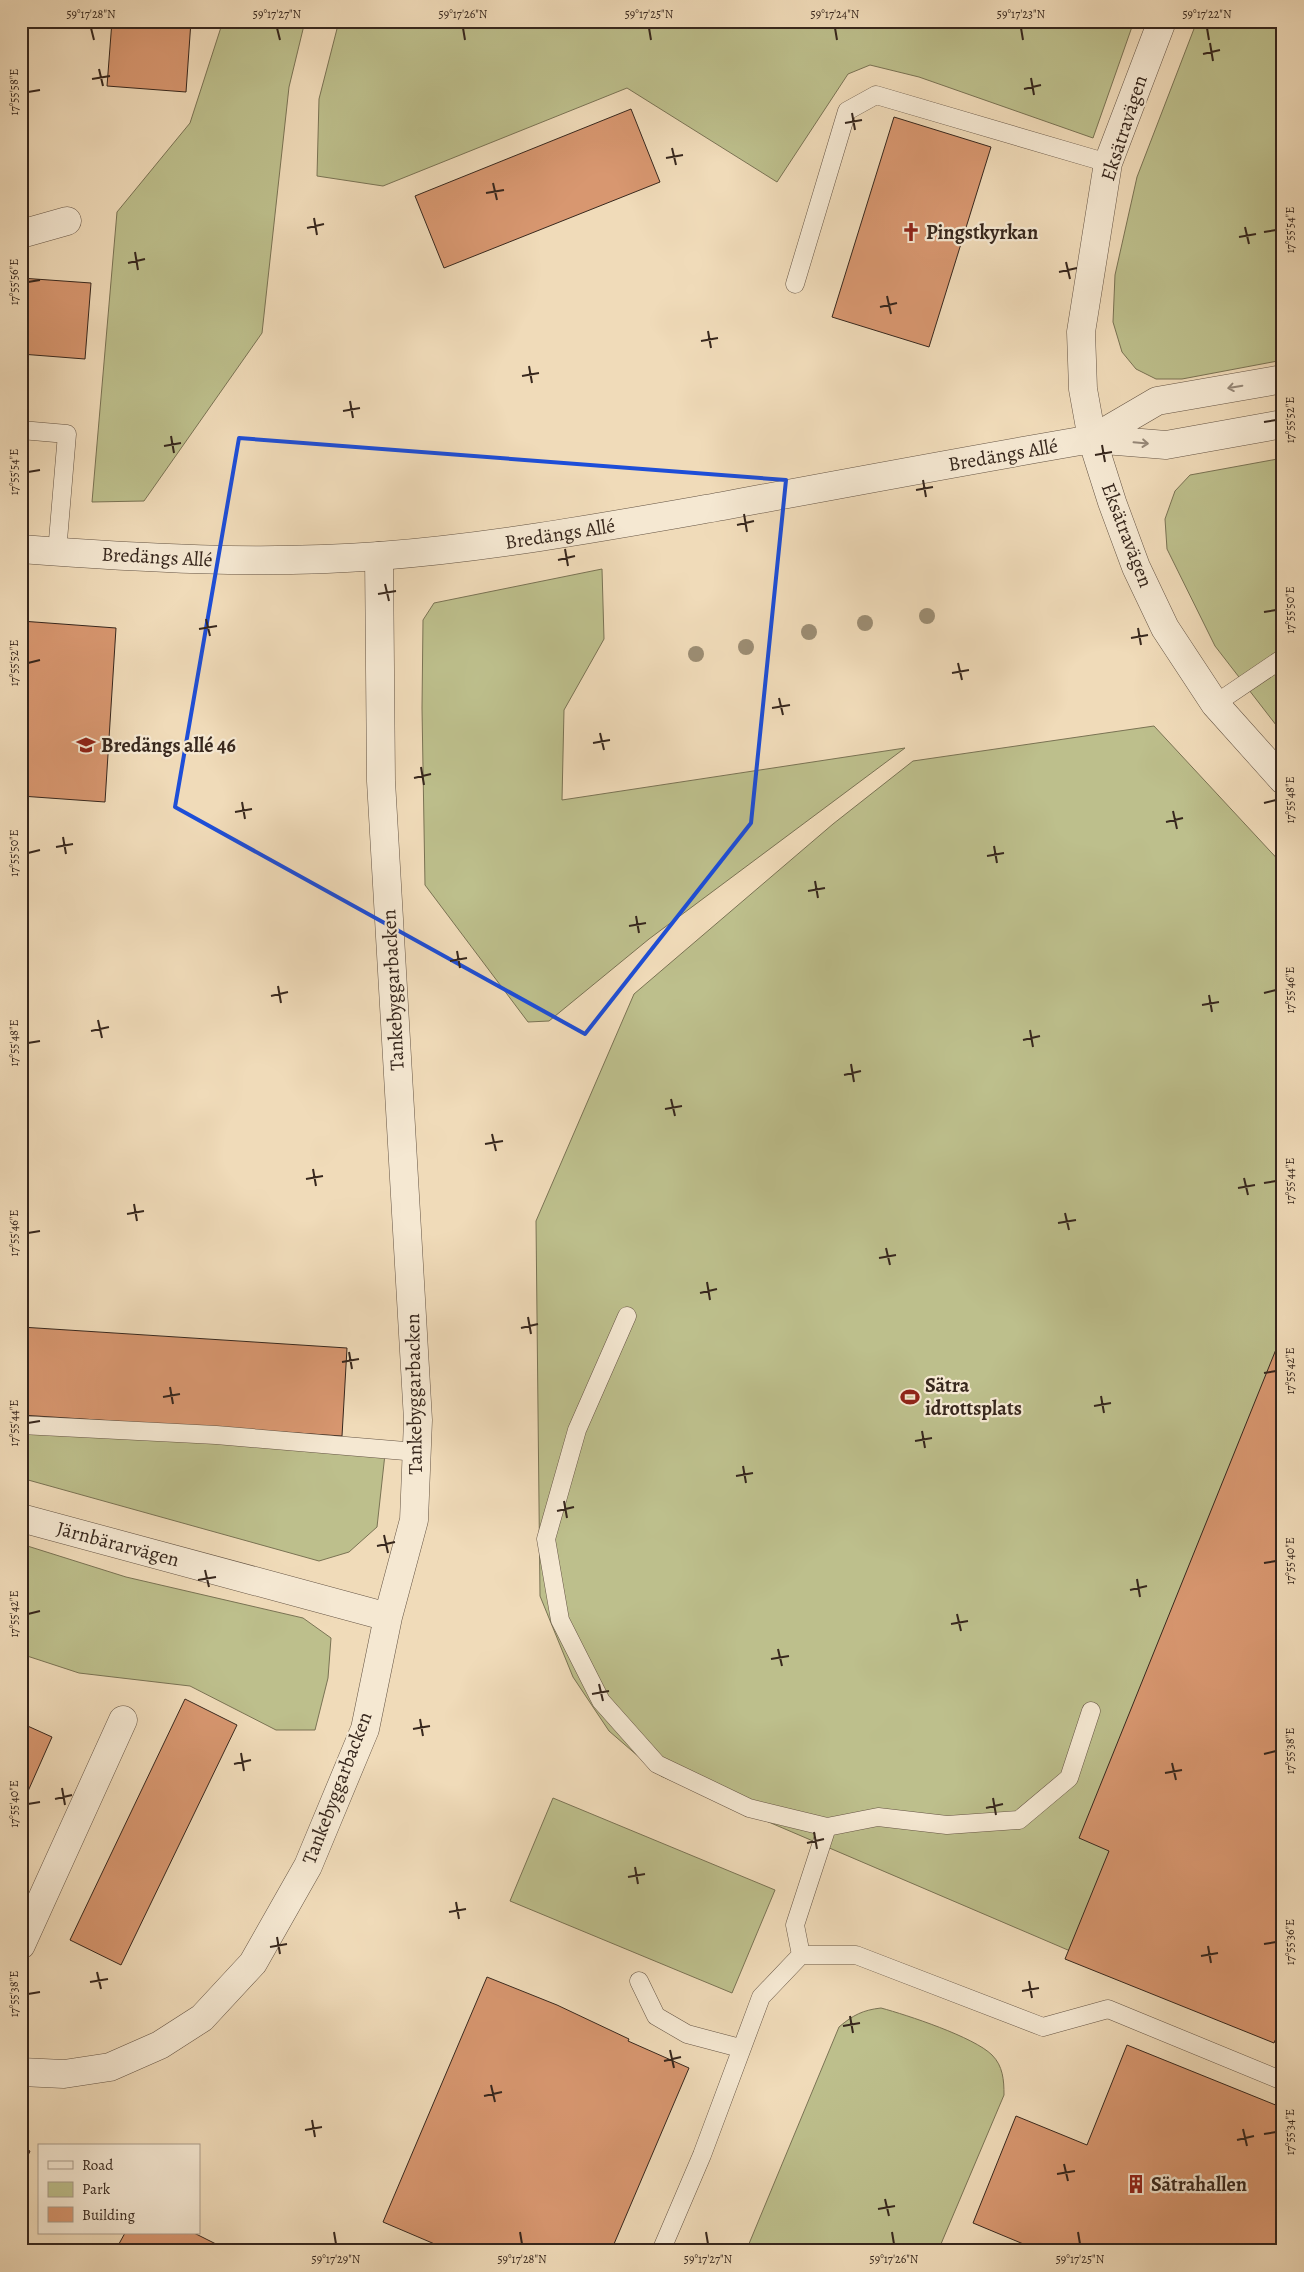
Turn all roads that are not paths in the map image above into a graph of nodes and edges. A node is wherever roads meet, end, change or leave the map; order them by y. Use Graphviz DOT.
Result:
graph roads {
  1 [pos="1162,21"];
  2 [pos="1108,163"];
  3 [pos="67,220"];
  4 [pos="21,234"];
  5 [pos="795,284"];
  6 [pos="1283,379"];
  7 [pos="1283,424"];
  8 [pos="21,430"];
  9 [pos="1092,439"];
  10 [pos="21,549"];
  11 [pos="57,552"];
  12 [pos="380,556"];
  13 [pos="1283,658"];
  14 [pos="1215,704"];
  15 [pos="1283,780"];
  16 [pos="627,1316"];
  17 [pos="21,1425"];
  18 [pos="417,1452"];
  19 [pos="21,1518"];
  20 [pos="388,1617"];
  21 [pos="1091,1711"];
  22 [pos="123,1720"];
  23 [pos="827,1827"];
  24 [pos="21,1945"];
  25 [pos="801,1955"];
  26 [pos="639,1981"];
  27 [pos="740,2048"];
  28 [pos="21,2072"];
  29 [pos="1283,2081"];
  30 [pos="661,2251"];
  1 -- 2 [label="street, Eksätravägen"];
  2 -- 5 [label="lane"];
  2 -- 9 [label="street, Eksätravägen"];
  3 -- 4 [label="street"];
  6 -- 9 [label="street, Bredängs Allé, one-way"];
  9 -- 7 [label="street, Bredängs Allé, one-way"];
  8 -- 11 [label="lane"];
  9 -- 12 [label="street, Bredängs Allé"];
  9 -- 14 [label="street, Eksätravägen"];
  10 -- 11 [label="street, Bredängs Allé"];
  11 -- 12 [label="street, Bredängs Allé"];
  12 -- 18 [label="street, Tankebyggarbacken"];
  13 -- 14 [label="lane"];
  14 -- 15 [label="street, Eksätravägen"];
  16 -- 23 [label="lane"];
  17 -- 18 [label="lane"];
  18 -- 20 [label="street, Tankebyggarbacken"];
  19 -- 20 [label="street, Järnbärarvägen"];
  20 -- 28 [label="street, Tankebyggarbacken"];
  21 -- 23 [label="lane"];
  22 -- 24 [label="street"];
  23 -- 25 [label="lane"];
  25 -- 27 [label="lane"];
  25 -- 29 [label="lane"];
  26 -- 27 [label="lane"];
  27 -- 30 [label="lane"];
}
